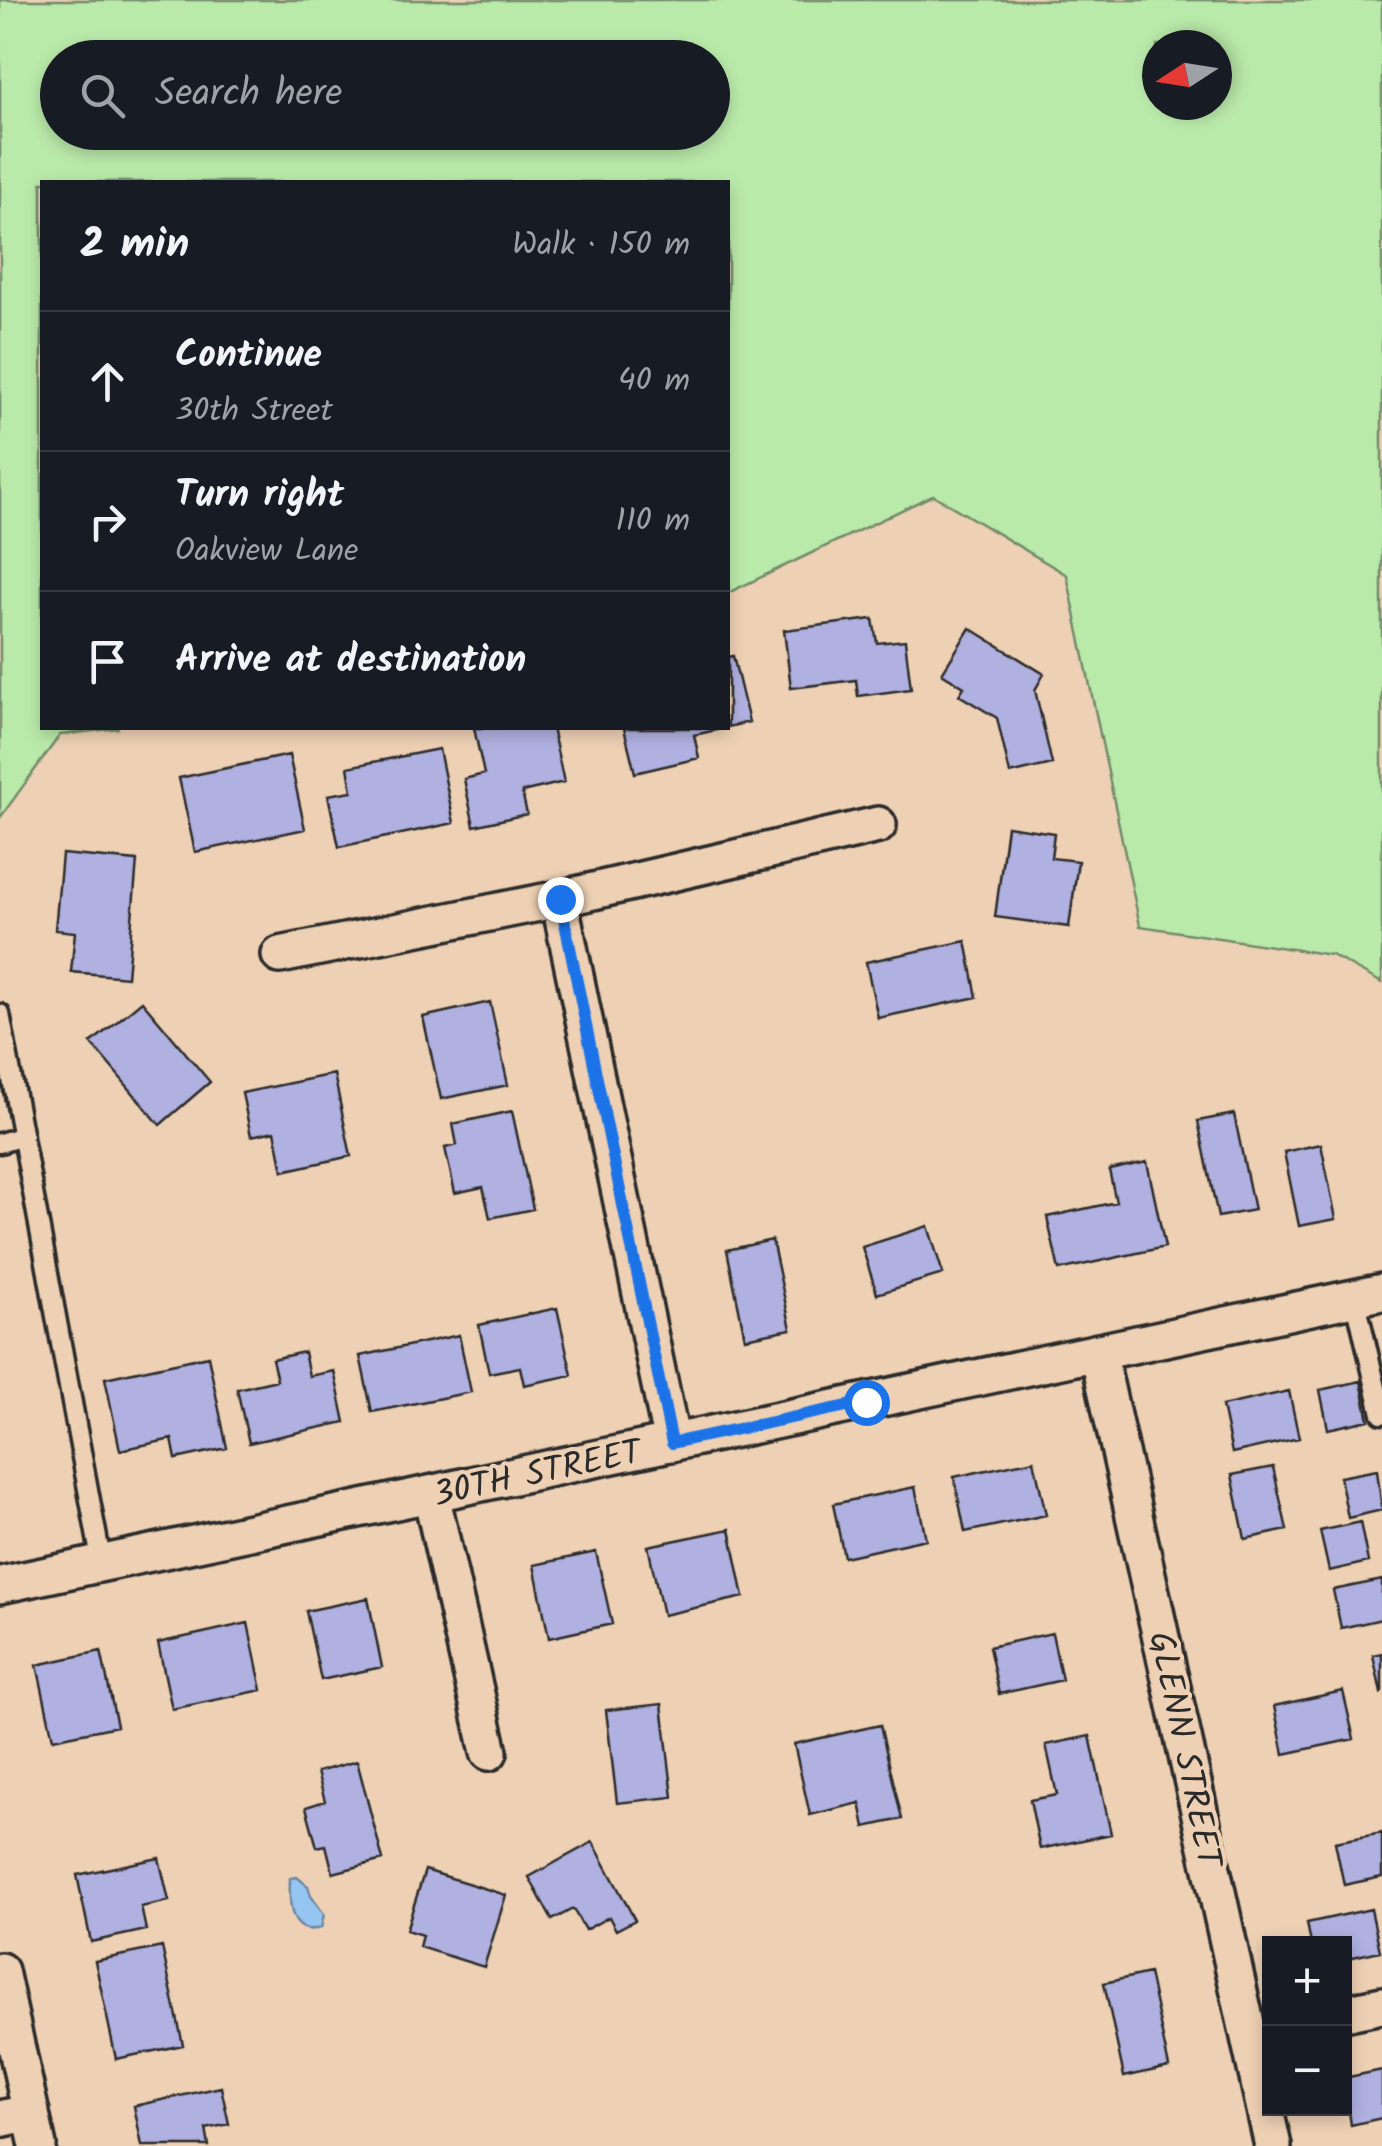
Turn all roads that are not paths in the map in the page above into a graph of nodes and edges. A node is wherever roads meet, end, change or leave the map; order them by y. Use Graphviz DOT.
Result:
graph roads {
  1 [pos="878,825"];
  2 [pos="560,899"];
  3 [pos="280,955"];
  4 [pos="0,1014"];
  5 [pos="23,1136"];
  6 [pos="0,1142"];
  7 [pos="1369,1295"];
  8 [pos="1098,1352"];
  9 [pos="1382,1414"];
  10 [pos="672,1443"];
  11 [pos="431,1494"];
  12 [pos="102,1565"];
  13 [pos="0,1586"];
  14 [pos="489,1752"];
  15 [pos="0,1972"];
  16 [pos="1382,2005"];
  17 [pos="1352,2011"];
  18 [pos="1259,2031"];
  19 [pos="23,2126"];
  20 [pos="1273,2146"];
  1 -- 2 [label="street"];
  2 -- 3 [label="street"];
  2 -- 10 [label="street"];
  4 -- 5 [label="lane"];
  5 -- 6 [label="lane"];
  5 -- 12 [label="lane"];
  7 -- 8 [label="street, 30TH STREET"];
  7 -- 9 [label="lane"];
  8 -- 10 [label="street, 30TH STREET"];
  8 -- 18 [label="street, GLENN STREET"];
  10 -- 11 [label="street, 30TH STREET"];
  11 -- 12 [label="street, 30TH STREET"];
  11 -- 14 [label="street"];
  12 -- 13 [label="street, 30TH STREET"];
  15 -- 19 [label="street"];
  16 -- 17 [label="street"];
  18 -- 20 [label="street, GLENN STREET"];
}
